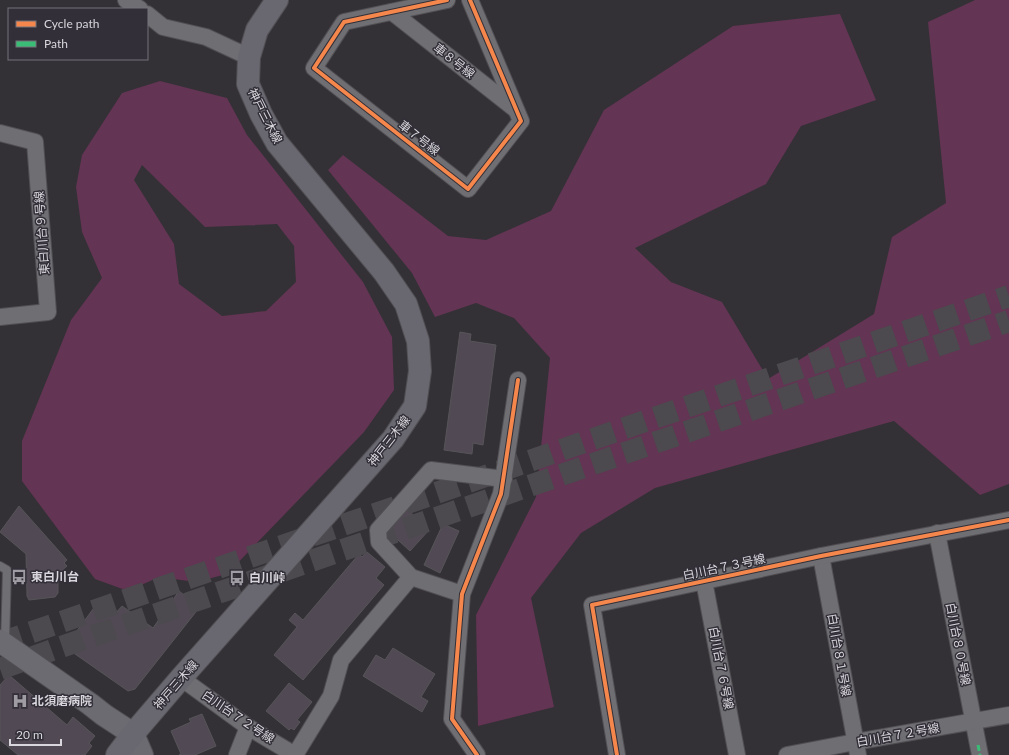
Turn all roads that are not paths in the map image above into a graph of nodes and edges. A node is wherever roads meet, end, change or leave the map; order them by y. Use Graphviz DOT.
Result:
graph roads {
  1 [pos="126,0"];
  2 [pos="277,0"];
  3 [pos="447,0"];
  4 [pos="470,0"];
  5 [pos="138,8"];
  6 [pos="392,12"];
  7 [pos="148,15"];
  8 [pos="249,57"];
  9 [pos="516,111"];
  10 [pos="0,133"];
  11 [pos="0,317"];
  12 [pos="518,380"];
  13 [pos="504,479"];
  14 [pos="1009,520"];
  15 [pos="937,534"];
  16 [pos="821,556"];
  17 [pos="0,566"];
  18 [pos="411,577"];
  19 [pos="704,581"];
  20 [pos="462,594"];
  21 [pos="2,643"];
  22 [pos="181,678"];
  23 [pos="1009,715"];
  24 [pos="974,722"];
  25 [pos="248,727"];
  26 [pos="133,734"];
  27 [pos="856,749"];
  28 [pos="979,750"];
  29 [pos="117,755"];
  30 [pos="142,755"];
  31 [pos="237,755"];
  32 [pos="295,755"];
  33 [pos="477,755"];
  34 [pos="617,755"];
  35 [pos="737,755"];
  36 [pos="787,755"];
  1 -- 5 [label="street"];
  2 -- 8 [label="main road, 神戸三木線"];
  3 -- 6 [label="street, 車７号線"];
  4 -- 9 [label="street, 車７号線"];
  6 -- 9 [label="street, 車８号線"];
  6 -- 9 [label="street, 車７号線"];
  7 -- 8 [label="street"];
  8 -- 22 [label="main road, 神戸三木線"];
  10 -- 11 [label="street, 東白川台９号線"];
  12 -- 13 [label="street"];
  13 -- 18 [label="street"];
  13 -- 20 [label="street"];
  14 -- 15 [label="street, 白川台７３号線"];
  15 -- 16 [label="street, 白川台７３号線"];
  15 -- 24 [label="street, 白川台８０号線"];
  16 -- 19 [label="street, 白川台７３号線"];
  16 -- 27 [label="street, 白川台８１号線"];
  17 -- 21 [label="lane"];
  18 -- 20 [label="street"];
  18 -- 32 [label="street"];
  19 -- 34 [label="street, 白川台７３号線"];
  19 -- 35 [label="street, 白川台７６号線"];
  20 -- 33 [label="street"];
  21 -- 26 [label="street"];
  22 -- 25 [label="street, 白川台７２号線"];
  22 -- 26 [label="main road, 神戸三木線"];
  23 -- 24 [label="street, 白川台７２号線"];
  24 -- 27 [label="street, 白川台７２号線"];
  24 -- 28 [label="street, 白川台８０号線"];
  25 -- 31 [label="street"];
  25 -- 32 [label="street, 白川台７２号線"];
  26 -- 29 [label="main road, 神戸三木線"];
  26 -- 30 [label="street"];
  27 -- 36 [label="street, 白川台７２号線"];
}
